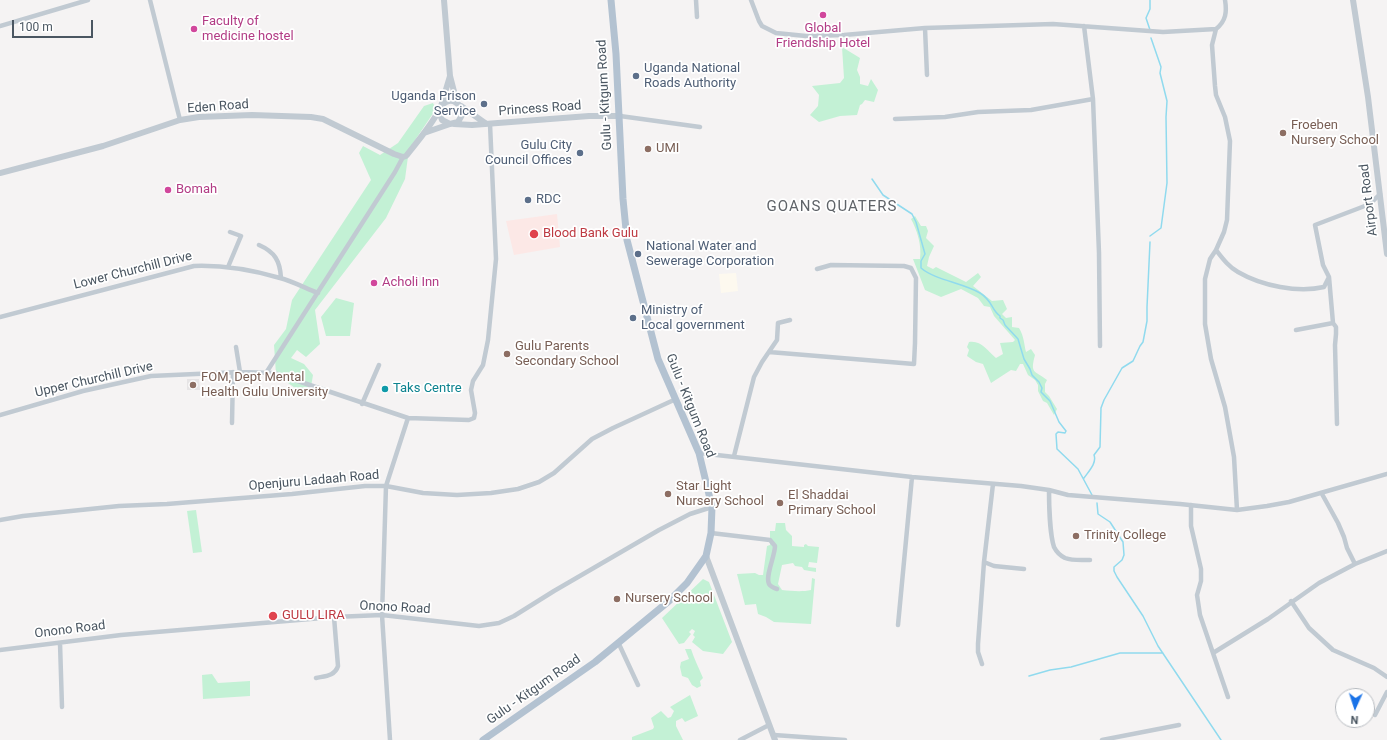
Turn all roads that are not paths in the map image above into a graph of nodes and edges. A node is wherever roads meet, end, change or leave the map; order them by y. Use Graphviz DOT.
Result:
graph roads {
  1 [pos="88,0"];
  2 [pos="150,0"];
  3 [pos="444,0"];
  4 [pos="610,0"];
  5 [pos="696,0"];
  6 [pos="751,0"];
  7 [pos="1225,0"];
  8 [pos="1353,0"];
  9 [pos="697,17"];
  10 [pos="0,26"];
  11 [pos="1084,26"];
  12 [pos="925,28"];
  13 [pos="1216,29"];
  14 [pos="926,74"];
  15 [pos="450,76"];
  16 [pos="1093,99"];
  17 [pos="459,105"];
  18 [pos="440,108"];
  19 [pos="620,116"];
  20 [pos="180,120"];
  21 [pos="896,120"];
  22 [pos="452,124"];
  23 [pos="488,124"];
  24 [pos="700,127"];
  25 [pos="424,133"];
  26 [pos="403,157"];
  27 [pos="0,173"];
  28 [pos="1380,194"];
  29 [pos="230,232"];
  30 [pos="259,245"];
  31 [pos="1216,250"];
  32 [pos="1387,254"];
  33 [pos="228,267"];
  34 [pos="817,269"];
  35 [pos="1329,277"];
  36 [pos="280,278"];
  37 [pos="318,293"];
  38 [pos="0,316"];
  39 [pos="790,320"];
  40 [pos="1333,323"];
  41 [pos="1296,330"];
  42 [pos="1100,346"];
  43 [pos="236,347"];
  44 [pos="769,352"];
  45 [pos="379,365"];
  46 [pos="233,372"];
  47 [pos="240,372"];
  48 [pos="266,373"];
  49 [pos="676,399"];
  50 [pos="362,404"];
  51 [pos="0,414"];
  52 [pos="408,418"];
  53 [pos="232,422"];
  54 [pos="1337,424"];
  55 [pos="698,453"];
  56 [pos="734,456"];
  57 [pos="1387,474"];
  58 [pos="912,477"];
  59 [pos="992,484"];
  60 [pos="386,486"];
  61 [pos="1049,490"];
  62 [pos="1322,494"];
  63 [pos="1192,505"];
  64 [pos="712,507"];
  65 [pos="1237,510"];
  66 [pos="0,520"];
  67 [pos="711,533"];
  68 [pos="1387,551"];
  69 [pos="706,556"];
  70 [pos="1090,560"];
  71 [pos="984,562"];
  72 [pos="1355,564"];
  73 [pos="1024,569"];
  74 [pos="777,589"];
  75 [pos="1291,601"];
  76 [pos="382,615"];
  77 [pos="334,617"];
  78 [pos="898,625"];
  79 [pos="618,642"];
  80 [pos="60,643"];
  81 [pos="0,650"];
  82 [pos="1213,653"];
  83 [pos="982,664"];
  84 [pos="1387,677"];
  85 [pos="316,678"];
  86 [pos="638,685"];
  87 [pos="1387,692"];
  88 [pos="1228,697"];
  89 [pos="62,707"];
  90 [pos="1375,715"];
  91 [pos="769,725"];
  92 [pos="1179,725"];
  93 [pos="775,738"];
  94 [pos="390,740"];
  95 [pos="483,740"];
  96 [pos="740,740"];
  97 [pos="845,740"];
  98 [pos="1102,740"];
  1 -- 10 [label="street"];
  2 -- 20 [label="street"];
  3 -- 15 [label="street"];
  4 -- 19 [label="main road, Gulu - Kitgum Road"];
  5 -- 9 [label="street"];
  6 -- 12 [label="street"];
  7 -- 13 [label="street"];
  8 -- 28 [label="street, Airport Road"];
  11 -- 12 [label="street"];
  11 -- 13 [label="street"];
  11 -- 16 [label="street"];
  12 -- 14 [label="street"];
  13 -- 31 [label="street"];
  15 -- 17 [label="street"];
  15 -- 18 [label="street"];
  16 -- 21 [label="street"];
  16 -- 42 [label="street"];
  17 -- 18 [label="street"];
  17 -- 22 [label="street"];
  17 -- 23 [label="street"];
  18 -- 22 [label="street"];
  18 -- 25 [label="street"];
  19 -- 23 [label="street, Princess Road"];
  19 -- 24 [label="street"];
  19 -- 49 [label="main road, Gulu - Kitgum Road"];
  20 -- 26 [label="street, Eden Road"];
  20 -- 27 [label="street, Eden Road"];
  22 -- 23 [label="street, Princess Road"];
  22 -- 25 [label="street"];
  23 -- 52 [label="street, Upper Churchill Drive"];
  25 -- 26 [label="street"];
  26 -- 37 [label="street"];
  28 -- 32 [label="street, Airport Road"];
  28 -- 35 [label="street"];
  29 -- 33 [label="street"];
  30 -- 36 [label="street"];
  31 -- 35 [label="street"];
  31 -- 65 [label="street"];
  33 -- 36 [label="street, Lower Churchill Drive"];
  33 -- 38 [label="street, Lower Churchill Drive"];
  34 -- 44 [label="street"];
  35 -- 40 [label="street"];
  36 -- 37 [label="street, Lower Churchill Drive"];
  37 -- 48 [label="street"];
  39 -- 44 [label="street"];
  40 -- 41 [label="street"];
  40 -- 54 [label="street"];
  43 -- 47 [label="street"];
  44 -- 56 [label="street"];
  45 -- 50 [label="street"];
  46 -- 47 [label="street, Upper Churchill Drive"];
  46 -- 51 [label="street, Upper Churchill Drive"];
  46 -- 53 [label="street"];
  47 -- 48 [label="street, Upper Churchill Drive"];
  48 -- 50 [label="street, Upper Churchill Drive"];
  49 -- 55 [label="main road, Gulu - Kitgum Road"];
  49 -- 60 [label="street, Openjuru Ladaah Road"];
  50 -- 52 [label="street, Upper Churchill Drive"];
  52 -- 60 [label="street"];
  55 -- 56 [label="street"];
  55 -- 64 [label="main road, Gulu - Kitgum Road"];
  56 -- 58 [label="street"];
  57 -- 62 [label="street"];
  58 -- 59 [label="street"];
  58 -- 78 [label="street"];
  59 -- 61 [label="street"];
  59 -- 71 [label="street"];
  60 -- 66 [label="street, Openjuru Ladaah Road"];
  60 -- 76 [label="street"];
  61 -- 63 [label="street"];
  61 -- 70 [label="street"];
  62 -- 65 [label="street"];
  62 -- 72 [label="street"];
  63 -- 65 [label="street"];
  63 -- 82 [label="street"];
  64 -- 67 [label="main road, Gulu - Kitgum Road"];
  64 -- 76 [label="street, Onono Road"];
  67 -- 69 [label="main road, Gulu - Kitgum Road"];
  67 -- 74 [label="street"];
  68 -- 72 [label="street"];
  69 -- 79 [label="main road, Gulu - Kitgum Road"];
  69 -- 91 [label="street"];
  71 -- 73 [label="street"];
  71 -- 83 [label="street"];
  72 -- 75 [label="street"];
  75 -- 82 [label="street"];
  75 -- 84 [label="street"];
  76 -- 77 [label="street, Onono Road"];
  76 -- 94 [label="street"];
  77 -- 80 [label="street, Onono Road"];
  77 -- 85 [label="street"];
  79 -- 86 [label="street"];
  79 -- 95 [label="main road, Gulu - Kitgum Road"];
  80 -- 81 [label="street, Onono Road"];
  80 -- 89 [label="street"];
  82 -- 88 [label="street"];
  87 -- 90 [label="street"];
  91 -- 93 [label="street"];
  91 -- 96 [label="street"];
  92 -- 98 [label="street"];
  93 -- 97 [label="street"];
}
